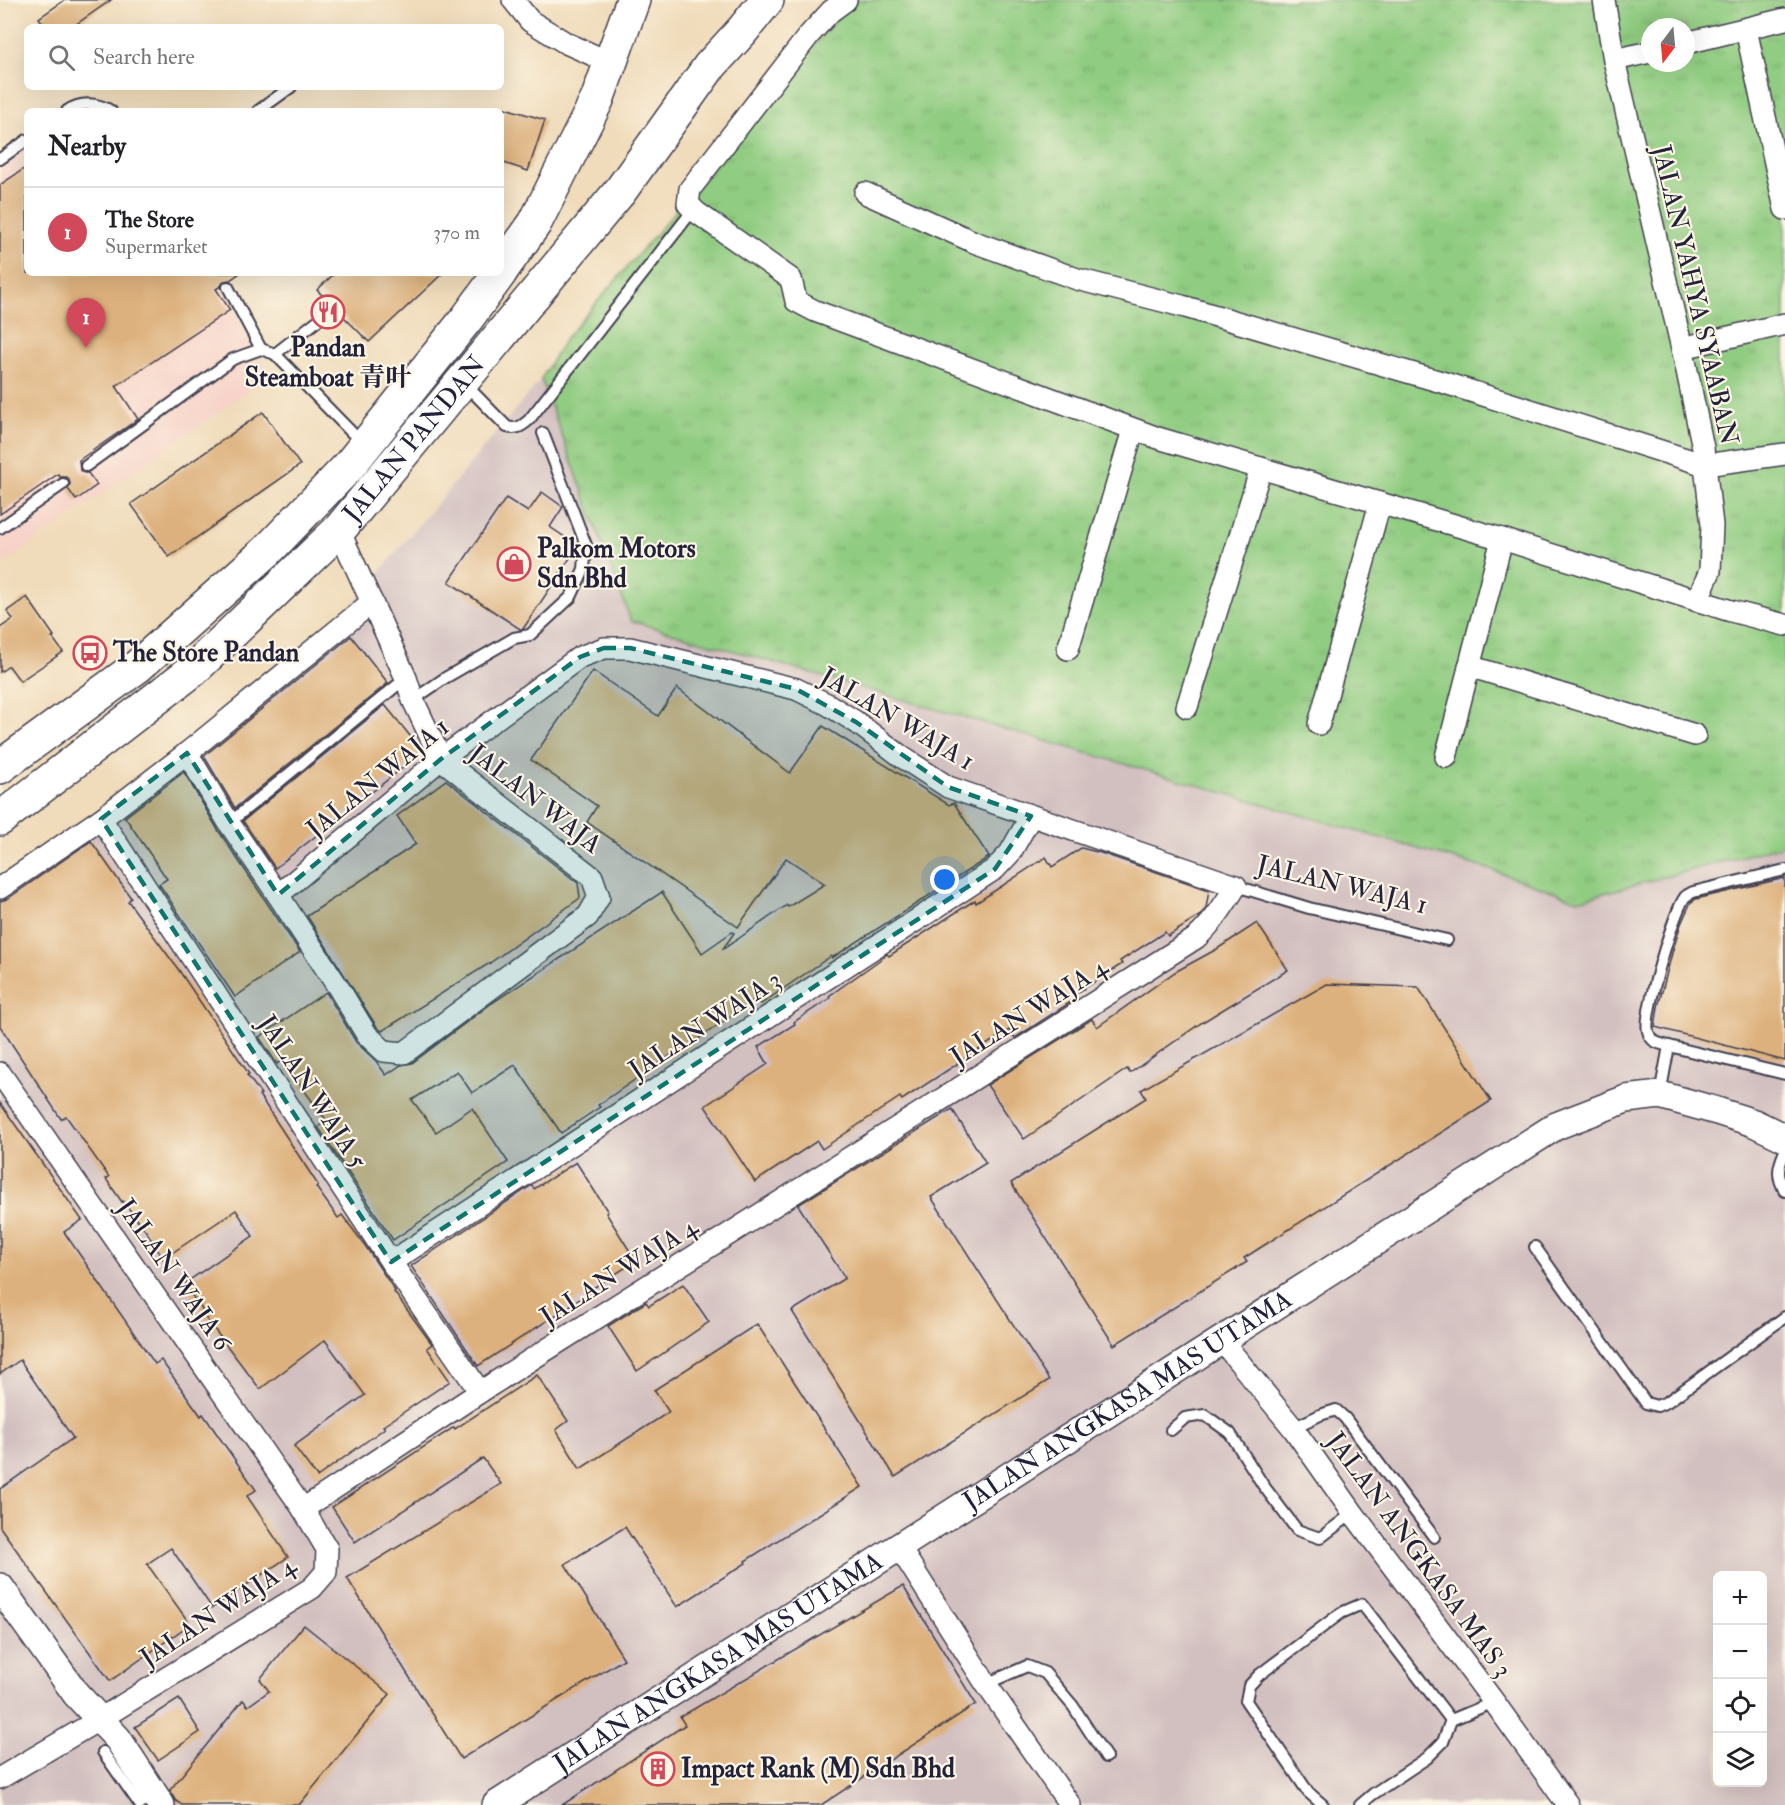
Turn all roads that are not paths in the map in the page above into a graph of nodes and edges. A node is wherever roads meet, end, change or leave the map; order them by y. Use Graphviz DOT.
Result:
graph roads {
  1 [pos="513,0"];
  2 [pos="633,0"];
  3 [pos="750,0"];
  4 [pos="767,0"];
  5 [pos="846,0"];
  6 [pos="1604,0"];
  7 [pos="1785,19"];
  8 [pos="1746,28"];
  9 [pos="1695,41"];
  10 [pos="1641,54"];
  11 [pos="1614,60"];
  12 [pos="611,63"];
  13 [pos="709,67"];
  14 [pos="287,90"];
  15 [pos="72,108"];
  16 [pos="106,108"];
  17 [pos="262,108"];
  18 [pos="24,142"];
  19 [pos="0,159"];
  20 [pos="865,193"];
  21 [pos="1785,208"];
  22 [pos="693,210"];
  23 [pos="504,266"];
  24 [pos="497,276"];
  25 [pos="228,287"];
  26 [pos="317,321"];
  27 [pos="1785,324"];
  28 [pos="1682,348"];
  29 [pos="261,349"];
  30 [pos="275,354"];
  31 [pos="463,381"];
  32 [pos="1133,430"];
  33 [pos="543,433"];
  34 [pos="364,446"];
  35 [pos="1785,453"];
  36 [pos="1705,465"];
  37 [pos="86,466"];
  38 [pos="1261,468"];
  39 [pos="63,484"];
  40 [pos="1380,503"];
  41 [pos="0,528"];
  42 [pos="339,530"];
  43 [pos="1502,539"];
  44 [pos="1697,601"];
  45 [pos="372,602"];
  46 [pos="1785,625"];
  47 [pos="1068,649"];
  48 [pos="1469,666"];
  49 [pos="406,678"];
  50 [pos="413,700"];
  51 [pos="1187,707"];
  52 [pos="1319,724"];
  53 [pos="1695,735"];
  54 [pos="187,753"];
  55 [pos="1446,757"];
  56 [pos="441,759"];
  57 [pos="0,767"];
  58 [pos="1031,816"];
  59 [pos="0,819"];
  60 [pos="101,819"];
  61 [pos="229,823"];
  62 [pos="1785,870"];
  63 [pos="1236,886"];
  64 [pos="0,888"];
  65 [pos="278,895"];
  66 [pos="1447,940"];
  67 [pos="1669,1046"];
  68 [pos="0,1073"];
  69 [pos="1785,1074"];
  70 [pos="1660,1095"];
  71 [pos="1785,1138"];
  72 [pos="1785,1151"];
  73 [pos="1785,1191"];
  74 [pos="1535,1247"];
  75 [pos="391,1262"];
  76 [pos="1785,1317"];
  77 [pos="1222,1341"];
  78 [pos="480,1392"];
  79 [pos="1293,1428"];
  80 [pos="1171,1430"];
  81 [pos="303,1509"];
  82 [pos="1353,1513"];
  83 [pos="1434,1537"];
  84 [pos="899,1547"];
  85 [pos="0,1587"];
  86 [pos="986,1684"];
  87 [pos="1494,1702"];
  88 [pos="100,1719"];
  89 [pos="1451,1720"];
  90 [pos="103,1752"];
  91 [pos="1106,1757"];
  92 [pos="0,1778"];
  93 [pos="140,1805"];
  94 [pos="161,1805"];
  95 [pos="496,1805"];
  96 [pos="1070,1805"];
  97 [pos="1323,1805"];
  98 [pos="1360,1805"];
  99 [pos="1568,1805"];
  1 -- 12 [label="street"];
  2 -- 12 [label="highway, JALAN PANDAN"];
  3 -- 13 [label="highway"];
  4 -- 13 [label="highway, JALAN PANDAN"];
  5 -- 22 [label="street"];
  6 -- 11 [label="street, JALAN YAHYA SYAABAN"];
  7 -- 8 [label="street"];
  8 -- 9 [label="street"];
  8 -- 21 [label="street"];
  10 -- 11 [label="street"];
  11 -- 28 [label="street, JALAN YAHYA SYAABAN"];
  12 -- 23 [label="highway, JALAN PANDAN"];
  13 -- 31 [label="highway, JALAN PANDAN"];
  14 -- 17 [label="lane"];
  15 -- 16 [label="lane"];
  18 -- 19 [label="lane"];
  20 -- 36 [label="street"];
  22 -- 31 [label="lane"];
  22 -- 32 [label="street"];
  24 -- 34 [label="highway, JALAN PANDAN"];
  25 -- 29 [label="lane"];
  26 -- 30 [label="lane"];
  27 -- 28 [label="street"];
  28 -- 36 [label="street, JALAN YAHYA SYAABAN"];
  29 -- 30 [label="lane"];
  29 -- 37 [label="lane"];
  30 -- 34 [label="lane"];
  31 -- 42 [label="highway, JALAN PANDAN"];
  32 -- 38 [label="street"];
  32 -- 47 [label="street"];
  33 -- 50 [label="lane"];
  34 -- 57 [label="highway, JALAN PANDAN"];
  35 -- 36 [label="street"];
  36 -- 44 [label="street, JALAN YAHYA SYAABAN"];
  38 -- 40 [label="street"];
  38 -- 51 [label="street"];
  39 -- 41 [label="lane"];
  40 -- 43 [label="street"];
  40 -- 52 [label="street"];
  42 -- 45 [label="street, JALAN WAJA"];
  42 -- 59 [label="highway, JALAN PANDAN"];
  43 -- 44 [label="street"];
  43 -- 48 [label="street"];
  44 -- 46 [label="street"];
  45 -- 49 [label="street, JALAN WAJA"];
  45 -- 54 [label="street"];
  48 -- 53 [label="street"];
  48 -- 55 [label="street"];
  49 -- 50 [label="street, JALAN WAJA"];
  49 -- 61 [label="lane"];
  50 -- 56 [label="street, JALAN WAJA"];
  54 -- 60 [label="street"];
  54 -- 61 [label="street"];
  56 -- 58 [label="street, JALAN WAJA 1"];
  56 -- 65 [label="street, JALAN WAJA 1"];
  56 -- 65 [label="street, JALAN WAJA"];
  58 -- 63 [label="street, JALAN WAJA 1"];
  58 -- 75 [label="street, JALAN WAJA 3"];
  60 -- 64 [label="street"];
  60 -- 75 [label="street, JALAN WAJA 5"];
  61 -- 65 [label="street"];
  62 -- 67 [label="lane"];
  63 -- 66 [label="lane, JALAN WAJA 1"];
  63 -- 78 [label="street, JALAN WAJA 4"];
  67 -- 69 [label="lane"];
  67 -- 70 [label="lane"];
  68 -- 81 [label="street, JALAN WAJA 6"];
  70 -- 71 [label="street, JALAN ANGKASA MAS UTAMA"];
  70 -- 77 [label="street, JALAN ANGKASA MAS UTAMA"];
  72 -- 73 [label="lane"];
  74 -- 76 [label="lane"];
  75 -- 78 [label="street, JALAN WAJA 5"];
  77 -- 79 [label="street, JALAN ANGKASA MAS 3"];
  77 -- 84 [label="street, JALAN ANGKASA MAS UTAMA"];
  78 -- 81 [label="street, JALAN WAJA 4"];
  79 -- 82 [label="street, JALAN ANGKASA MAS 3"];
  79 -- 83 [label="lane"];
  80 -- 82 [label="lane"];
  81 -- 88 [label="street, JALAN WAJA 4"];
  82 -- 87 [label="street, JALAN ANGKASA MAS 3"];
  84 -- 86 [label="street"];
  84 -- 95 [label="street, JALAN ANGKASA MAS UTAMA"];
  85 -- 88 [label="street"];
  86 -- 91 [label="lane"];
  86 -- 96 [label="street"];
  87 -- 89 [label="lane"];
  87 -- 99 [label="street, JALAN ANGKASA MAS 3"];
  88 -- 92 [label="street, JALAN WAJA 4"];
  88 -- 94 [label="street"];
  89 -- 97 [label="lane"];
  89 -- 98 [label="lane"];
  90 -- 93 [label="lane"];
}
